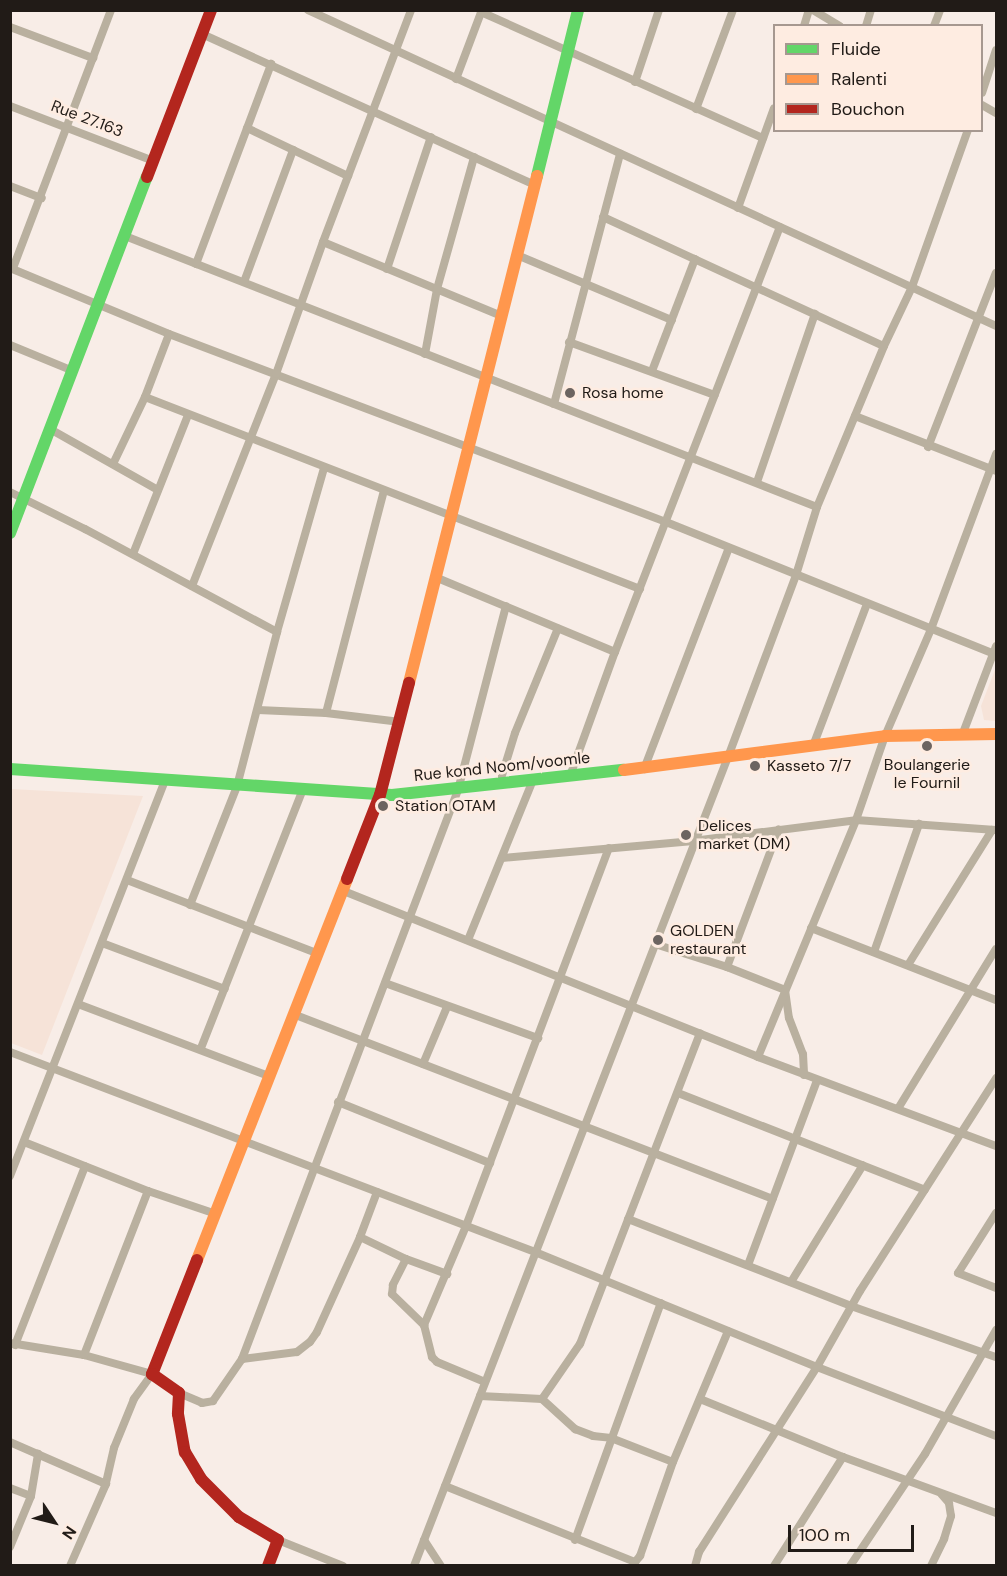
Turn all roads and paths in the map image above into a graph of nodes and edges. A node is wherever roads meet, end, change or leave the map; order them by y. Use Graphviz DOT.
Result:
graph roads {
  1 [pos="111,10"];
  2 [pos="211,10"];
  3 [pos="308,10"];
  4 [pos="411,10"];
  5 [pos="578,10"];
  6 [pos="659,10"];
  7 [pos="733,10"];
  8 [pos="811,10"];
  9 [pos="482,11"];
  10 [pos="805,24"];
  11 [pos="836,24"];
  12 [pos="10,27"];
  13 [pos="202,34"];
  14 [pos="996,50"];
  15 [pos="395,51"];
  16 [pos="568,51"];
  17 [pos="93,58"];
  18 [pos="272,64"];
  19 [pos="456,79"];
  20 [pos="635,82"];
  21 [pos="983,87"];
  22 [pos="10,106"];
  23 [pos="696,109"];
  24 [pos="372,111"];
  25 [pos="773,111"];
  26 [pos="550,122"];
  27 [pos="67,127"];
  28 [pos="247,128"];
  29 [pos="967,132"];
  30 [pos="431,137"];
  31 [pos="763,138"];
  32 [pos="294,150"];
  33 [pos="620,154"];
  34 [pos="474,157"];
  35 [pos="153,161"];
  36 [pos="348,176"];
  37 [pos="535,185"];
  38 [pos="10,186"];
  39 [pos="42,198"];
  40 [pos="738,208"];
  41 [pos="603,217"];
  42 [pos="780,227"];
  43 [pos="125,236"];
  44 [pos="322,242"];
  45 [pos="517,255"];
  46 [pos="695,260"];
  47 [pos="196,264"];
  48 [pos="12,268"];
  49 [pos="387,269"];
  50 [pos="996,273"];
  51 [pos="244,282"];
  52 [pos="585,284"];
  53 [pos="912,287"];
  54 [pos="757,288"];
  55 [pos="437,289"];
  56 [pos="99,304"];
  57 [pos="301,307"];
  58 [pos="814,314"];
  59 [pos="502,316"];
  60 [pos="978,318"];
  61 [pos="672,320"];
  62 [pos="996,326"];
  63 [pos="169,334"];
  64 [pos="570,342"];
  65 [pos="10,345"];
  66 [pos="884,346"];
  67 [pos="425,354"];
  68 [pos="652,370"];
  69 [pos="73,371"];
  70 [pos="276,374"];
  71 [pos="488,378"];
  72 [pos="715,395"];
  73 [pos="145,397"];
  74 [pos="554,404"];
  75 [pos="188,415"];
  76 [pos="855,416"];
  77 [pos="50,429"];
  78 [pos="249,440"];
  79 [pos="928,447"];
  80 [pos="469,448"];
  81 [pos="996,454"];
  82 [pos="691,457"];
  83 [pos="113,464"];
  84 [pos="324,468"];
  85 [pos="994,470"];
  86 [pos="757,482"];
  87 [pos="158,490"];
  88 [pos="384,491"];
  89 [pos="10,492"];
  90 [pos="24,498"];
  91 [pos="817,507"];
  92 [pos="451,517"];
  93 [pos="666,522"];
  94 [pos="10,533"];
  95 [pos="729,548"];
  96 [pos="133,555"];
  97 [pos="796,575"];
  98 [pos="435,577"];
  99 [pos="192,586"];
  100 [pos="640,589"];
  101 [pos="867,604"];
  102 [pos="506,606"];
  103 [pos="558,628"];
  104 [pos="931,628"];
  105 [pos="277,632"];
  106 [pos="995,650"];
  107 [pos="615,652"];
  108 [pos="258,710"];
  109 [pos="326,713"];
  110 [pos="400,722"];
  111 [pos="963,733"];
  112 [pos="996,734"];
  113 [pos="885,736"];
  114 [pos="813,746"];
  115 [pos="728,757"];
  116 [pos="644,768"];
  117 [pos="10,769"];
  118 [pos="570,776"];
  119 [pos="533,780"];
  120 [pos="165,781"];
  121 [pos="499,785"];
  122 [pos="237,786"];
  123 [pos="302,790"];
  124 [pos="458,790"];
  125 [pos="380,795"];
  126 [pos="856,820"];
  127 [pos="919,824"];
  128 [pos="780,829"];
  129 [pos="994,830"];
  130 [pos="693,841"];
  131 [pos="609,848"];
  132 [pos="502,858"];
  133 [pos="127,880"];
  134 [pos="341,890"];
  135 [pos="190,905"];
  136 [pos="410,917"];
  137 [pos="250,927"];
  138 [pos="811,928"];
  139 [pos="468,940"];
  140 [pos="102,943"];
  141 [pos="655,944"];
  142 [pos="996,949"];
  143 [pos="316,952"];
  144 [pos="873,952"];
  145 [pos="908,965"];
  146 [pos="727,967"];
  147 [pos="559,978"];
  148 [pos="385,983"];
  149 [pos="225,989"];
  150 [pos="785,990"];
  151 [pos="971,990"];
  152 [pos="996,1000"];
  153 [pos="78,1004"];
  154 [pos="633,1005"];
  155 [pos="447,1007"];
  156 [pos="293,1014"];
  157 [pos="700,1033"];
  158 [pos="538,1038"];
  159 [pos="363,1041"];
  160 [pos="201,1048"];
  161 [pos="10,1052"];
  162 [pos="758,1057"];
  163 [pos="423,1064"];
  164 [pos="52,1067"];
  165 [pos="804,1075"];
  166 [pos="269,1076"];
  167 [pos="996,1078"];
  168 [pos="817,1080"];
  169 [pos="678,1093"];
  170 [pos="514,1101"];
  171 [pos="338,1102"];
  172 [pos="898,1107"];
  173 [pos="584,1126"];
  174 [pos="962,1133"];
  175 [pos="796,1138"];
  176 [pos="24,1142"];
  177 [pos="245,1142"];
  178 [pos="996,1146"];
  179 [pos="652,1154"];
  180 [pos="490,1163"];
  181 [pos="863,1165"];
  182 [pos="85,1166"];
  183 [pos="315,1168"];
  184 [pos="10,1176"];
  185 [pos="925,1190"];
  186 [pos="148,1191"];
  187 [pos="377,1192"];
  188 [pos="773,1199"];
  189 [pos="216,1214"];
  190 [pos="996,1216"];
  191 [pos="628,1219"];
  192 [pos="466,1226"];
  193 [pos="360,1237"];
  194 [pos="535,1252"];
  195 [pos="406,1258"];
  196 [pos="748,1264"];
  197 [pos="447,1274"];
  198 [pos="605,1282"];
  199 [pos="791,1282"];
  200 [pos="996,1288"];
  201 [pos="661,1303"];
  202 [pos="851,1306"];
  203 [pos="424,1325"];
  204 [pos="996,1330"];
  205 [pos="728,1331"];
  206 [pos="13,1344"];
  207 [pos="982,1350"];
  208 [pos="84,1355"];
  209 [pos="996,1357"];
  210 [pos="242,1359"];
  211 [pos="817,1367"];
  212 [pos="152,1374"];
  213 [pos="485,1382"];
  214 [pos="179,1393"];
  215 [pos="480,1395"];
  216 [pos="700,1399"];
  217 [pos="542,1400"];
  218 [pos="946,1418"];
  219 [pos="777,1432"];
  220 [pos="996,1436"];
  221 [pos="611,1438"];
  222 [pos="10,1442"];
  223 [pos="38,1454"];
  224 [pos="843,1457"];
  225 [pos="673,1462"];
  226 [pos="908,1480"];
  227 [pos="106,1484"];
  228 [pos="445,1486"];
  229 [pos="10,1488"];
  230 [pos="941,1494"];
  231 [pos="31,1496"];
  232 [pos="996,1514"];
  233 [pos="278,1540"];
  234 [pos="424,1540"];
  235 [pos="575,1540"];
  236 [pos="10,1547"];
  237 [pos="934,1565"];
  238 [pos="70,1566"];
  239 [pos="267,1566"];
  240 [pos="343,1566"];
  241 [pos="414,1566"];
  242 [pos="441,1566"];
  243 [pos="695,1566"];
  244 [pos="774,1566"];
  245 [pos="850,1566"];
  1 -- 17 [label="street"];
  2 -- 13 [label="street"];
  3 -- 15 [label="street"];
  4 -- 15 [label="street"];
  5 -- 16 [label="street"];
  6 -- 20 [label="street"];
  7 -- 23 [label="street"];
  8 -- 10 [label="street"];
  8 -- 11 [label="street"];
  9 -- 16 [label="street"];
  9 -- 19 [label="street"];
  12 -- 17 [label="street"];
  13 -- 18 [label="street"];
  13 -- 35 [label="street"];
  14 -- 21 [label="street"];
  15 -- 19 [label="street"];
  15 -- 24 [label="street"];
  16 -- 20 [label="street"];
  16 -- 26 [label="street"];
  17 -- 27 [label="street"];
  18 -- 24 [label="street"];
  18 -- 28 [label="street"];
  19 -- 26 [label="street"];
  20 -- 23 [label="street"];
  22 -- 27 [label="street, Rue 27.163"];
  23 -- 31 [label="street"];
  24 -- 30 [label="street"];
  24 -- 36 [label="street"];
  25 -- 31 [label="street"];
  26 -- 33 [label="street"];
  26 -- 37 [label="street"];
  27 -- 35 [label="street, Rue 27.163"];
  27 -- 39 [label="street"];
  28 -- 32 [label="street"];
  28 -- 47 [label="street"];
  29 -- 53 [label="street"];
  30 -- 34 [label="street"];
  30 -- 49 [label="street"];
  31 -- 40 [label="street"];
  32 -- 36 [label="street"];
  32 -- 51 [label="street"];
  33 -- 40 [label="street"];
  33 -- 41 [label="street"];
  34 -- 37 [label="street"];
  34 -- 55 [label="street"];
  35 -- 43 [label="street"];
  36 -- 44 [label="street"];
  37 -- 45 [label="street"];
  38 -- 39 [label="street"];
  39 -- 48 [label="street"];
  40 -- 42 [label="street"];
  41 -- 46 [label="street"];
  41 -- 52 [label="street"];
  42 -- 53 [label="street"];
  42 -- 54 [label="street"];
  43 -- 47 [label="street"];
  43 -- 56 [label="street"];
  44 -- 49 [label="street"];
  44 -- 57 [label="street"];
  45 -- 52 [label="street"];
  45 -- 59 [label="street"];
  46 -- 54 [label="street"];
  46 -- 61 [label="street"];
  47 -- 51 [label="street"];
  48 -- 56 [label="street"];
  49 -- 55 [label="street"];
  50 -- 60 [label="street"];
  51 -- 57 [label="street"];
  52 -- 61 [label="street"];
  52 -- 64 [label="street"];
  53 -- 60 [label="street"];
  53 -- 66 [label="street"];
  54 -- 58 [label="street"];
  54 -- 72 [label="street"];
  55 -- 59 [label="street"];
  55 -- 67 [label="street"];
  56 -- 63 [label="street"];
  56 -- 69 [label="street"];
  57 -- 67 [label="street"];
  57 -- 70 [label="street"];
  58 -- 66 [label="street"];
  58 -- 86 [label="street"];
  59 -- 71 [label="street"];
  60 -- 62 [label="street"];
  60 -- 79 [label="street"];
  61 -- 68 [label="street"];
  63 -- 70 [label="street"];
  63 -- 73 [label="street"];
  64 -- 68 [label="street"];
  64 -- 74 [label="street"];
  65 -- 69 [label="street"];
  66 -- 76 [label="street"];
  67 -- 71 [label="street"];
  68 -- 72 [label="street"];
  69 -- 77 [label="street"];
  70 -- 78 [label="street"];
  70 -- 80 [label="street"];
  71 -- 74 [label="street"];
  71 -- 80 [label="street"];
  72 -- 82 [label="street"];
  73 -- 75 [label="street"];
  73 -- 83 [label="street"];
  74 -- 82 [label="street"];
  75 -- 78 [label="street"];
  75 -- 87 [label="street"];
  76 -- 79 [label="street"];
  76 -- 91 [label="street"];
  77 -- 83 [label="street"];
  77 -- 90 [label="street"];
  78 -- 84 [label="street"];
  78 -- 99 [label="street"];
  79 -- 85 [label="street"];
  80 -- 92 [label="street"];
  80 -- 93 [label="street"];
  81 -- 85 [label="street"];
  82 -- 86 [label="street"];
  82 -- 93 [label="street"];
  83 -- 87 [label="street"];
  84 -- 88 [label="street"];
  84 -- 105 [label="street"];
  85 -- 104 [label="street"];
  86 -- 91 [label="street"];
  87 -- 96 [label="street"];
  88 -- 92 [label="street"];
  88 -- 109 [label="street"];
  89 -- 90 [label="street"];
  90 -- 94 [label="street"];
  90 -- 96 [label="street"];
  91 -- 97 [label="street"];
  92 -- 98 [label="street"];
  92 -- 100 [label="street"];
  93 -- 95 [label="street"];
  93 -- 100 [label="street"];
  95 -- 97 [label="street"];
  95 -- 116 [label="street"];
  96 -- 99 [label="street"];
  97 -- 101 [label="street"];
  97 -- 115 [label="street"];
  98 -- 102 [label="street"];
  98 -- 110 [label="street"];
  99 -- 105 [label="street"];
  100 -- 107 [label="street"];
  101 -- 104 [label="street"];
  101 -- 114 [label="street"];
  102 -- 103 [label="street"];
  102 -- 124 [label="street"];
  103 -- 107 [label="street"];
  103 -- 121 [label="street"];
  104 -- 106 [label="street"];
  104 -- 113 [label="street"];
  105 -- 108 [label="street"];
  106 -- 111 [label="street"];
  107 -- 118 [label="street"];
  108 -- 109 [label="street"];
  108 -- 122 [label="street"];
  109 -- 110 [label="street"];
  110 -- 125 [label="street"];
  111 -- 112 [label="street, Rue kond Noom/voomle"];
  111 -- 113 [label="street, Rue kond Noom/voomle"];
  113 -- 114 [label="street, Rue kond Noom/voomle"];
  113 -- 126 [label="street"];
  114 -- 115 [label="street, Rue kond Noom/voomle"];
  115 -- 116 [label="street, Rue kond Noom/voomle"];
  115 -- 130 [label="street"];
  116 -- 118 [label="street, Rue kond Noom/voomle"];
  117 -- 120 [label="street, Rue kond Noom/voomle"];
  118 -- 119 [label="street, Rue kond Noom/voomle"];
  119 -- 121 [label="street, Rue kond Noom/voomle"];
  119 -- 132 [label="street"];
  120 -- 122 [label="street, Rue kond Noom/voomle"];
  120 -- 133 [label="street"];
  121 -- 124 [label="street, Rue kond Noom/voomle"];
  122 -- 123 [label="street, Rue kond Noom/voomle"];
  122 -- 135 [label="street"];
  123 -- 125 [label="street, Rue kond Noom/voomle"];
  123 -- 137 [label="street"];
  124 -- 125 [label="street, Rue kond Noom/voomle"];
  124 -- 136 [label="street"];
  125 -- 134 [label="street"];
  126 -- 127 [label="street"];
  126 -- 128 [label="street"];
  126 -- 138 [label="street"];
  127 -- 129 [label="street"];
  127 -- 144 [label="street"];
  128 -- 130 [label="street"];
  128 -- 146 [label="street"];
  129 -- 145 [label="street"];
  130 -- 131 [label="street"];
  130 -- 141 [label="street"];
  131 -- 132 [label="street"];
  131 -- 147 [label="street"];
  132 -- 139 [label="street"];
  133 -- 135 [label="street"];
  133 -- 140 [label="street"];
  134 -- 136 [label="street"];
  134 -- 143 [label="street"];
  135 -- 137 [label="street"];
  136 -- 139 [label="street"];
  136 -- 148 [label="street"];
  137 -- 143 [label="street"];
  137 -- 149 [label="street"];
  138 -- 144 [label="street"];
  138 -- 150 [label="street"];
  139 -- 147 [label="street"];
  140 -- 149 [label="street"];
  140 -- 153 [label="street"];
  141 -- 146 [label="street"];
  141 -- 154 [label="street"];
  142 -- 151 [label="street"];
  143 -- 156 [label="street"];
  144 -- 145 [label="street"];
  145 -- 151 [label="street"];
  146 -- 150 [label="street"];
  147 -- 154 [label="street"];
  147 -- 158 [label="street"];
  148 -- 155 [label="street"];
  148 -- 159 [label="street"];
  149 -- 160 [label="street"];
  150 -- 162 [label="street"];
  150 -- 165 [label="street"];
  151 -- 152 [label="street"];
  151 -- 172 [label="street"];
  153 -- 160 [label="street"];
  153 -- 164 [label="street"];
  154 -- 157 [label="street"];
  154 -- 173 [label="street"];
  155 -- 158 [label="street"];
  155 -- 163 [label="street"];
  156 -- 159 [label="street"];
  156 -- 166 [label="street"];
  157 -- 162 [label="street"];
  157 -- 169 [label="street"];
  158 -- 170 [label="street"];
  159 -- 163 [label="street"];
  159 -- 171 [label="street"];
  160 -- 166 [label="street"];
  161 -- 164 [label="street"];
  162 -- 165 [label="street"];
  163 -- 170 [label="street"];
  164 -- 176 [label="street"];
  164 -- 177 [label="street"];
  165 -- 168 [label="street"];
  166 -- 177 [label="street"];
  167 -- 174 [label="street"];
  168 -- 172 [label="street"];
  168 -- 175 [label="street"];
  169 -- 175 [label="street"];
  169 -- 179 [label="street"];
  170 -- 173 [label="street"];
  170 -- 180 [label="street"];
  171 -- 180 [label="street"];
  171 -- 183 [label="street"];
  172 -- 174 [label="street"];
  173 -- 179 [label="street"];
  173 -- 194 [label="street"];
  174 -- 178 [label="street"];
  174 -- 185 [label="street"];
  175 -- 181 [label="street"];
  175 -- 188 [label="street"];
  176 -- 182 [label="street"];
  176 -- 184 [label="street"];
  177 -- 183 [label="street"];
  177 -- 189 [label="street"];
  179 -- 188 [label="street"];
  179 -- 191 [label="street"];
  180 -- 192 [label="street"];
  181 -- 185 [label="street"];
  181 -- 199 [label="street"];
  182 -- 186 [label="street"];
  182 -- 206 [label="street"];
  183 -- 187 [label="street"];
  183 -- 210 [label="street"];
  185 -- 202 [label="street"];
  186 -- 189 [label="street"];
  186 -- 208 [label="street"];
  187 -- 192 [label="street"];
  187 -- 193 [label="street"];
  188 -- 196 [label="street"];
  189 -- 212 [label="street"];
  190 -- 200 [label="street"];
  191 -- 196 [label="street"];
  191 -- 198 [label="street"];
  192 -- 194 [label="street"];
  192 -- 197 [label="street"];
  193 -- 195 [label="street"];
  193 -- 210 [label="street"];
  194 -- 198 [label="street"];
  194 -- 213 [label="street"];
  195 -- 197 [label="street"];
  195 -- 203 [label="street"];
  196 -- 199 [label="street"];
  197 -- 203 [label="street"];
  198 -- 201 [label="street"];
  198 -- 217 [label="street"];
  199 -- 202 [label="street"];
  201 -- 205 [label="street"];
  201 -- 221 [label="street"];
  202 -- 207 [label="street"];
  202 -- 211 [label="street"];
  203 -- 213 [label="street"];
  204 -- 207 [label="street"];
  205 -- 211 [label="street"];
  205 -- 216 [label="street"];
  206 -- 208 [label="street"];
  207 -- 209 [label="street"];
  207 -- 218 [label="street"];
  208 -- 212 [label="street"];
  210 -- 214 [label="street"];
  211 -- 218 [label="street"];
  211 -- 219 [label="street"];
  212 -- 214 [label="street"];
  212 -- 227 [label="street"];
  213 -- 215 [label="street"];
  214 -- 233 [label="street"];
  215 -- 217 [label="street"];
  215 -- 228 [label="street"];
  216 -- 219 [label="street"];
  216 -- 225 [label="street"];
  217 -- 221 [label="street"];
  218 -- 220 [label="street"];
  218 -- 226 [label="street"];
  219 -- 224 [label="street"];
  219 -- 243 [label="street"];
  221 -- 225 [label="street"];
  221 -- 235 [label="street"];
  222 -- 223 [label="street"];
  223 -- 227 [label="street"];
  223 -- 231 [label="street"];
  224 -- 226 [label="street"];
  224 -- 244 [label="street"];
  225 -- 235 [label="street"];
  226 -- 230 [label="street"];
  226 -- 245 [label="street"];
  227 -- 238 [label="street"];
  228 -- 234 [label="street"];
  228 -- 235 [label="street"];
  229 -- 231 [label="street"];
  230 -- 232 [label="street"];
  230 -- 237 [label="street"];
  231 -- 236 [label="street"];
  233 -- 239 [label="street"];
  233 -- 240 [label="street"];
  234 -- 241 [label="street"];
  234 -- 242 [label="street"];
}
